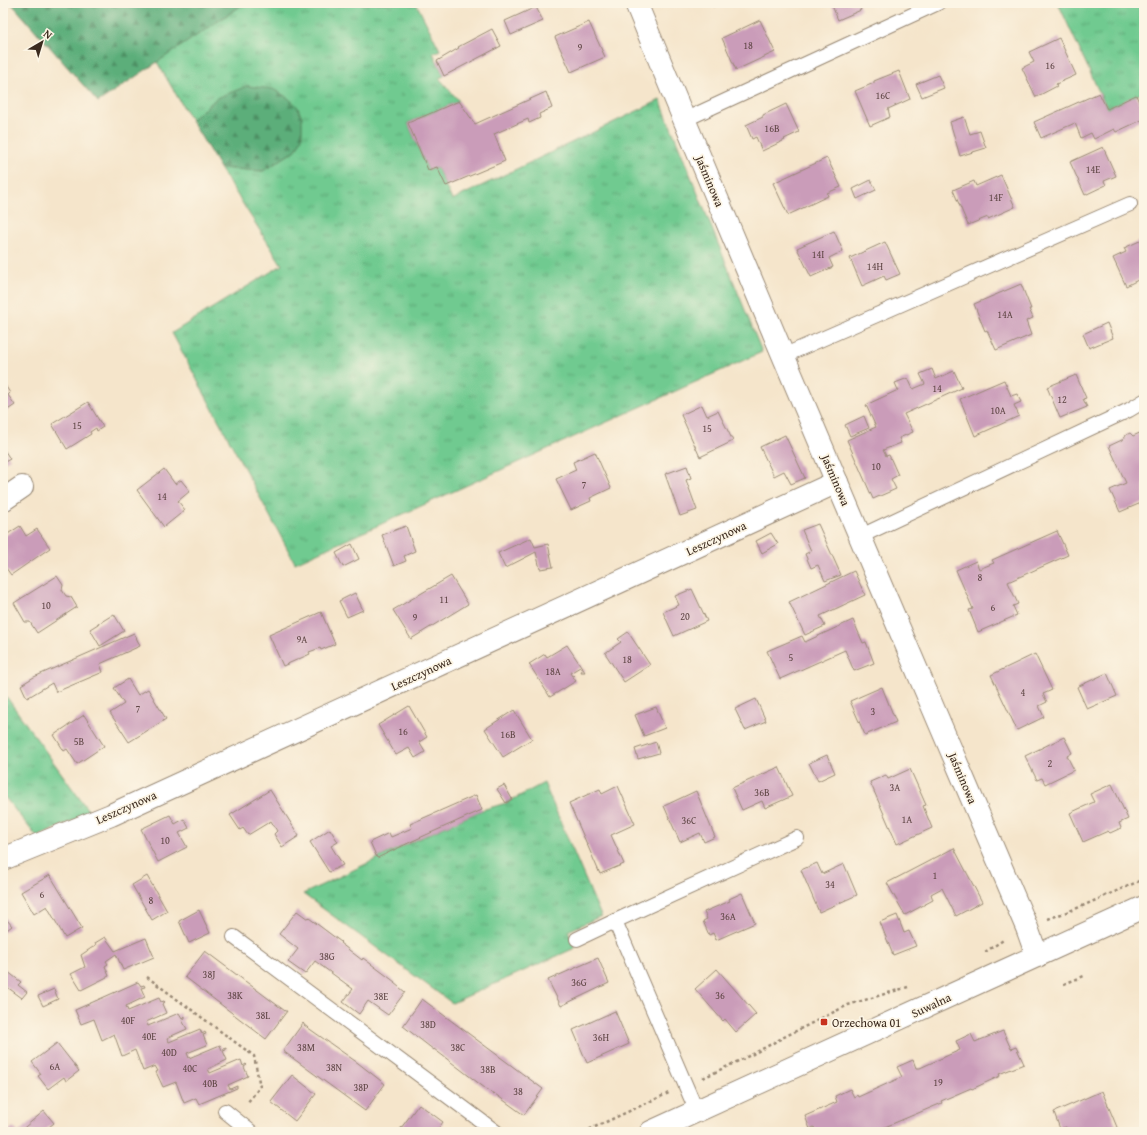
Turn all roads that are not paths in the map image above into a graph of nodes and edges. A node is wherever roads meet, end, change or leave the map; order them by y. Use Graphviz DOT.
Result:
graph roads {
  1 [pos="636,3"];
  2 [pos="938,3"];
  3 [pos="684,120"];
  4 [pos="1130,204"];
  5 [pos="783,356"];
  6 [pos="1144,401"];
  7 [pos="837,482"];
  8 [pos="22,487"];
  9 [pos="3,500"];
  10 [pos="861,536"];
  11 [pos="797,838"];
  12 [pos="3,860"];
  13 [pos="1144,907"];
  14 [pos="614,921"];
  15 [pos="234,937"];
  16 [pos="577,939"];
  17 [pos="1037,956"];
  18 [pos="697,1112"];
  19 [pos="230,1115"];
  20 [pos="251,1132"];
  21 [pos="496,1132"];
  22 [pos="651,1132"];
  1 -- 3 [label="street, Jaśminowa"];
  2 -- 3 [label="lane"];
  3 -- 5 [label="street, Jaśminowa"];
  4 -- 5 [label="lane"];
  5 -- 7 [label="street, Jaśminowa"];
  6 -- 10 [label="lane"];
  7 -- 10 [label="street, Jaśminowa"];
  7 -- 12 [label="street, Leszczynowa"];
  8 -- 9 [label="street"];
  10 -- 17 [label="street, Jaśminowa"];
  11 -- 14 [label="lane"];
  13 -- 17 [label="street, Suwalna"];
  14 -- 16 [label="lane"];
  14 -- 18 [label="lane"];
  15 -- 21 [label="lane"];
  17 -- 18 [label="street, Suwalna"];
  18 -- 22 [label="street, Suwalna"];
  19 -- 20 [label="lane"];
}
